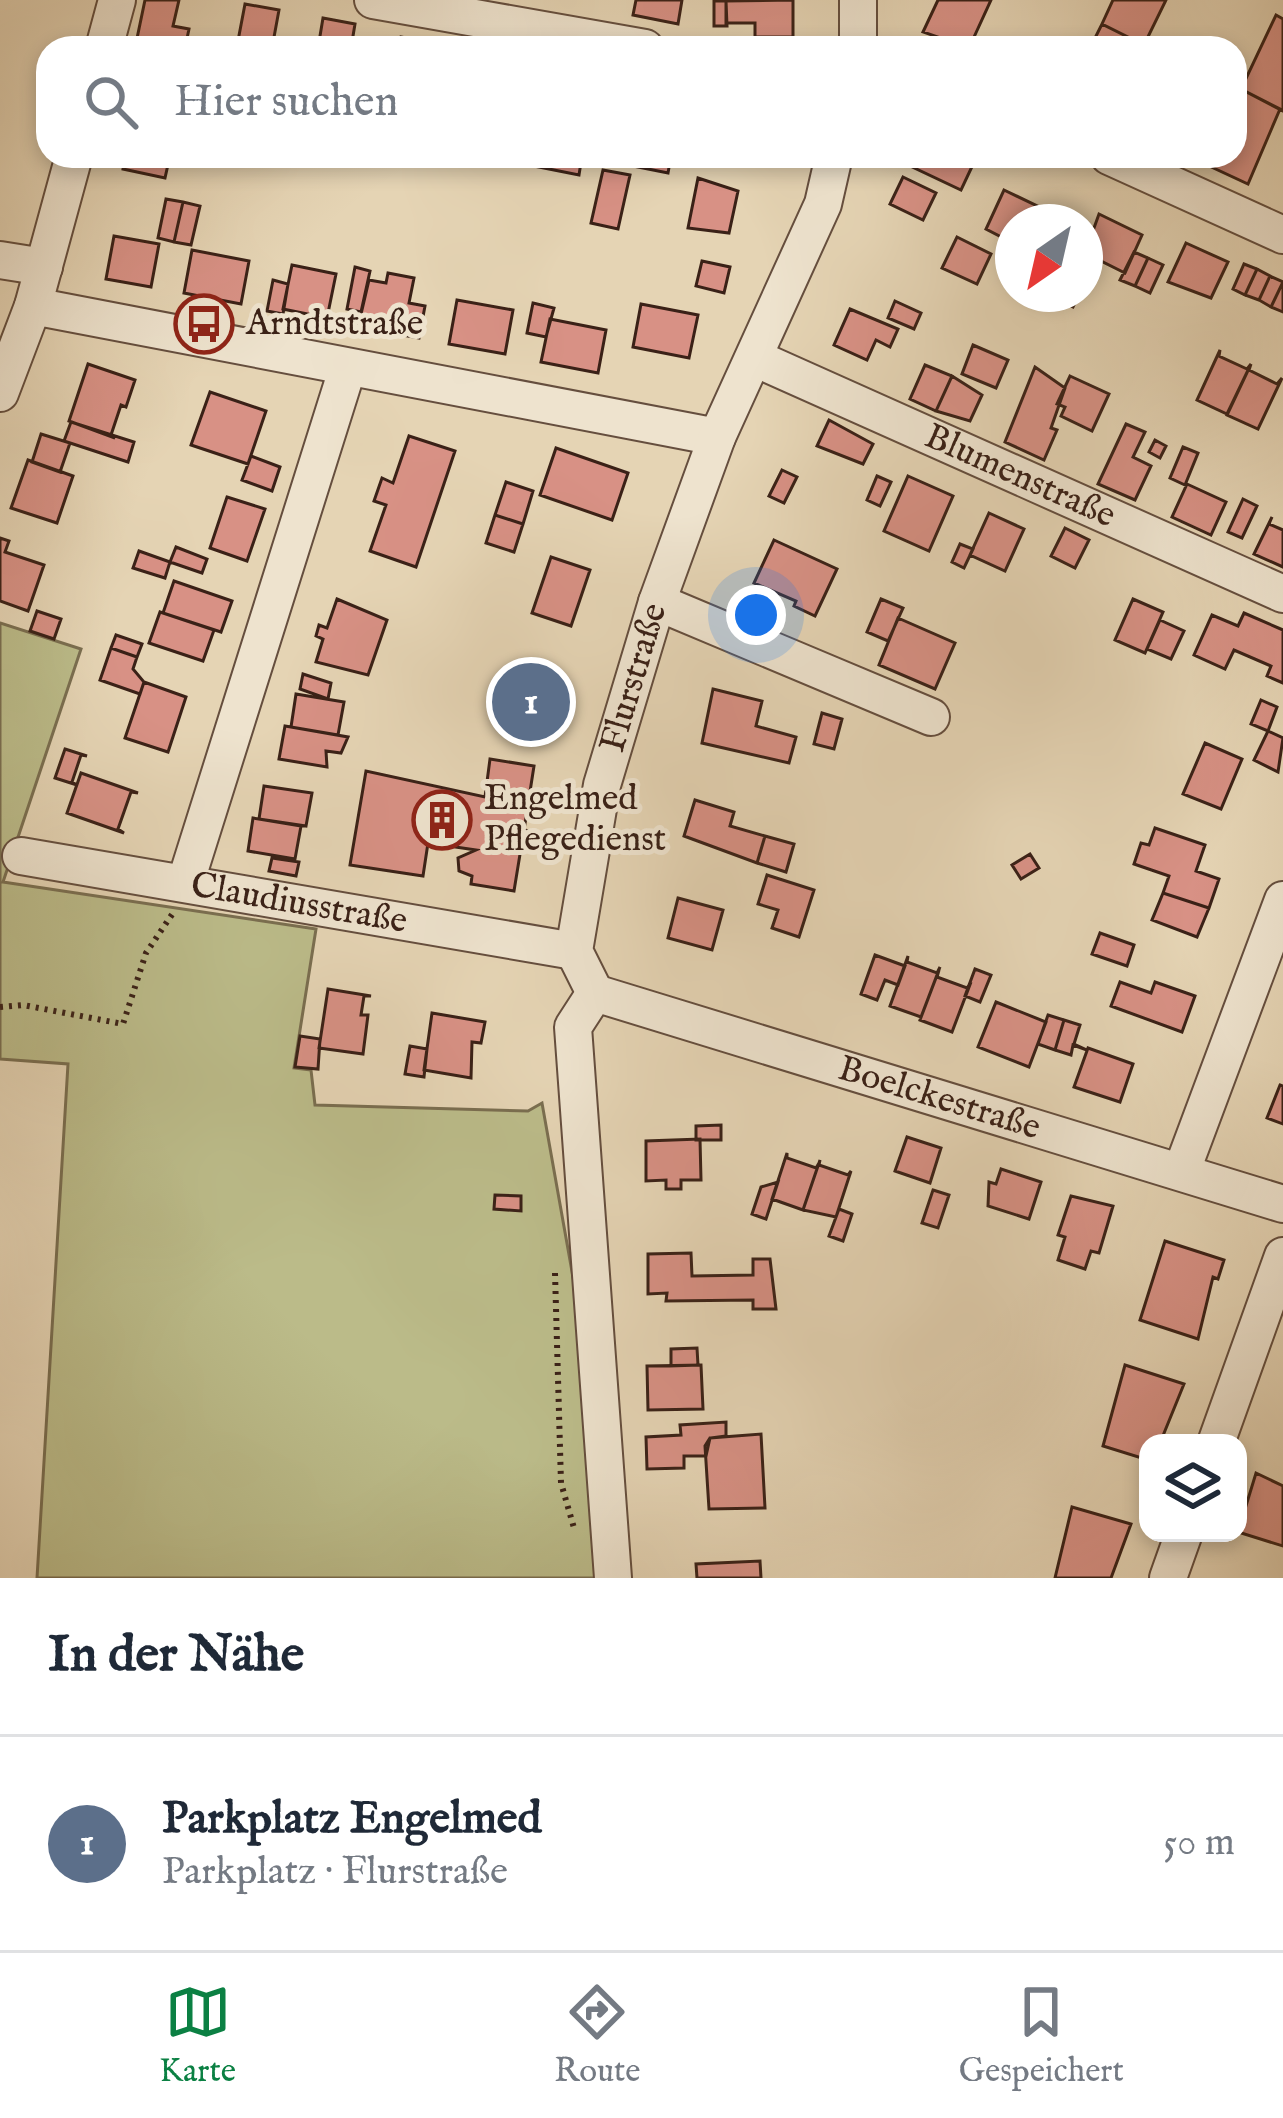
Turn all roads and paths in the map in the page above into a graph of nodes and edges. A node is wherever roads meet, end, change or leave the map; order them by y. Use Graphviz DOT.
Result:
graph roads {
  1 [pos="117,0"];
  2 [pos="373,0"];
  3 [pos="857,0"];
  4 [pos="107,36"];
  5 [pos="577,36"];
  6 [pos="858,36"];
  7 [pos="71,168"];
  8 [pos="831,168"];
  9 [pos="1135,168"];
  10 [pos="1283,235"];
  11 [pos="0,260"];
  12 [pos="44,267"];
  13 [pos="33,307"];
  14 [pos="757,358"];
  15 [pos="346,370"];
  16 [pos="0,393"];
  17 [pos="717,437"];
  18 [pos="1283,594"];
  19 [pos="657,602"];
  20 [pos="932,717"];
  21 [pos="21,856"];
  22 [pos="186,881"];
  23 [pos="1283,900"];
  24 [pos="574,951"];
  25 [pos="595,993"];
  26 [pos="0,1007"];
  27 [pos="1182,1170"];
  28 [pos="1283,1204"];
  29 [pos="1283,1256"];
  30 [pos="1219,1434"];
  31 [pos="1181,1542"];
  32 [pos="613,1578"];
  33 [pos="1168,1578"];
  1 -- 4 [label="street"];
  2 -- 5 [label="street"];
  3 -- 6 [label="street"];
  7 -- 12 [label="street"];
  8 -- 14 [label="street, Flurstraße"];
  9 -- 10 [label="street"];
  11 -- 12 [label="street"];
  12 -- 13 [label="street"];
  13 -- 15 [label="street"];
  13 -- 16 [label="street"];
  14 -- 17 [label="street, Flurstraße"];
  14 -- 18 [label="street, Blumenstraße"];
  15 -- 17 [label="street"];
  15 -- 22 [label="street"];
  17 -- 19 [label="street, Flurstraße"];
  19 -- 20 [label="street"];
  19 -- 24 [label="street, Flurstraße"];
  21 -- 22 [label="street, Claudiusstraße"];
  22 -- 24 [label="street, Claudiusstraße"];
  22 -- 26 [label="path"];
  23 -- 27 [label="street"];
  24 -- 25 [label="street"];
  25 -- 27 [label="street, Boelckestraße"];
  25 -- 32 [label="street"];
  27 -- 28 [label="street, Boelckestraße"];
  29 -- 30 [label="street"];
  31 -- 33 [label="street"];
}
